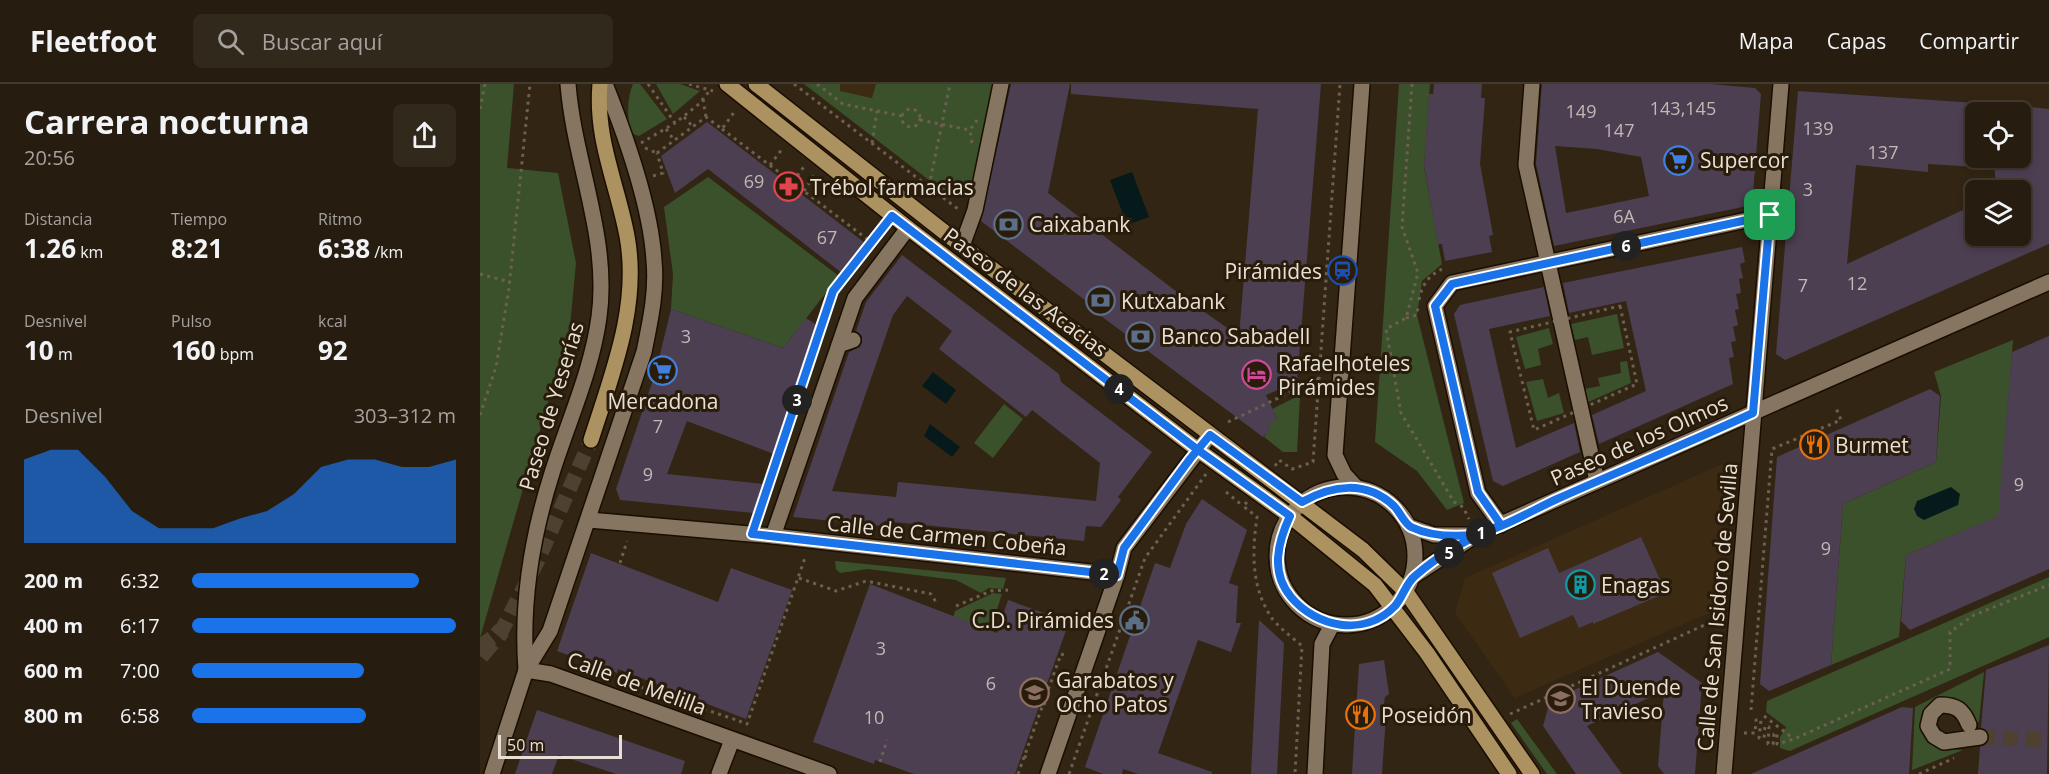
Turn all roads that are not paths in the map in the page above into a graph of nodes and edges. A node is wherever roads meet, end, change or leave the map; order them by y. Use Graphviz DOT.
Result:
graph roads {
  1 [pos="568,84"];
  2 [pos="600,84"];
  3 [pos="605,84"];
  4 [pos="617,84"];
  5 [pos="756,84"];
  6 [pos="1001,84"];
  7 [pos="1362,84"];
  8 [pos="1532,84"];
  9 [pos="1781,84"];
  10 [pos="723,90"];
  11 [pos="620,122"];
  12 [pos="1770,215"];
  13 [pos="908,228"];
  14 [pos="962,246"];
  15 [pos="1547,263"];
  16 [pos="2049,282"];
  17 [pos="1753,413"];
  18 [pos="1210,435"];
  19 [pos="591,440"];
  20 [pos="1198,450"];
  21 [pos="1597,481"];
  22 [pos="1356,488"];
  23 [pos="1302,502"];
  24 [pos="1290,516"];
  25 [pos="589,520"];
  26 [pos="1501,525"];
  27 [pos="1408,526"];
  28 [pos="1476,535"];
  29 [pos="773,536"];
  30 [pos="1117,575"];
  31 [pos="1412,577"];
  32 [pos="1406,592"];
  33 [pos="1393,608"];
  34 [pos="1332,625"];
  35 [pos="526,670"];
  36 [pos="1969,725"];
  37 [pos="1980,737"];
  38 [pos="732,740"];
  39 [pos="492,774"];
  40 [pos="719,774"];
  41 [pos="829,774"];
  42 [pos="1048,774"];
  43 [pos="1315,774"];
  44 [pos="1509,774"];
  45 [pos="1532,774"];
  46 [pos="1724,774"];
  1 -- 35 [label="street, Paseo de Yeserías"];
  2 -- 19 [label="main road"];
  3 -- 11 [label="street, Paseo de Yeserías"];
  4 -- 11 [label="street, Paseo de Yeserías"];
  5 -- 14 [label="main road, Paseo de las Acacias"];
  6 -- 14 [label="street"];
  7 -- 22 [label="street"];
  8 -- 15 [label="street"];
  9 -- 12 [label="street, Calle de San Isidoro de Sevilla"];
  10 -- 13 [label="main road, Paseo de las Acacias"];
  11 -- 25 [label="street, Paseo de Yeserías"];
  12 -- 15 [label="street"];
  12 -- 17 [label="street, Calle de San Isidoro de Sevilla"];
  13 -- 20 [label="main road, Paseo de las Acacias"];
  13 -- 29 [label="street"];
  14 -- 18 [label="main road, Paseo de las Acacias"];
  15 -- 21 [label="street"];
  15 -- 26 [label="street"];
  16 -- 17 [label="street, Paseo de los Olmos"];
  17 -- 21 [label="street, Paseo de los Olmos"];
  17 -- 46 [label="street, Calle de San Isidoro de Sevilla"];
  18 -- 20 [label="street"];
  18 -- 23 [label="main road, Paseo de las Acacias"];
  20 -- 24 [label="main road, Paseo de las Acacias"];
  20 -- 30 [label="street"];
  21 -- 26 [label="street, Paseo de los Olmos"];
  22 -- 23 [label="street"];
  22 -- 27 [label="street"];
  23 -- 24 [label="street"];
  23 -- 32 [label="main road, Paseo de las Acacias"];
  24 -- 33 [label="main road, Paseo de las Acacias"];
  24 -- 34 [label="street"];
  25 -- 29 [label="street, Calle de Carmen Cobeña"];
  25 -- 35 [label="street, Paseo de Yeserías"];
  26 -- 28 [label="street, Paseo de los Olmos"];
  27 -- 28 [label="street, Paseo de los Olmos"];
  27 -- 31 [label="street"];
  28 -- 31 [label="street, Paseo de los Olmos"];
  29 -- 30 [label="street, Calle de Carmen Cobeña"];
  30 -- 42 [label="street"];
  31 -- 32 [label="street"];
  32 -- 33 [label="street"];
  32 -- 45 [label="main road, Paseo de las Acacias"];
  33 -- 34 [label="street"];
  33 -- 44 [label="main road, Paseo de las Acacias"];
  34 -- 43 [label="street"];
  35 -- 38 [label="street, Calle de Melilla"];
  35 -- 39 [label="street, Paseo de Yeserías"];
  36 -- 37 [label="street"];
  38 -- 40 [label="street"];
  38 -- 41 [label="street, Calle de Melilla"];
}
